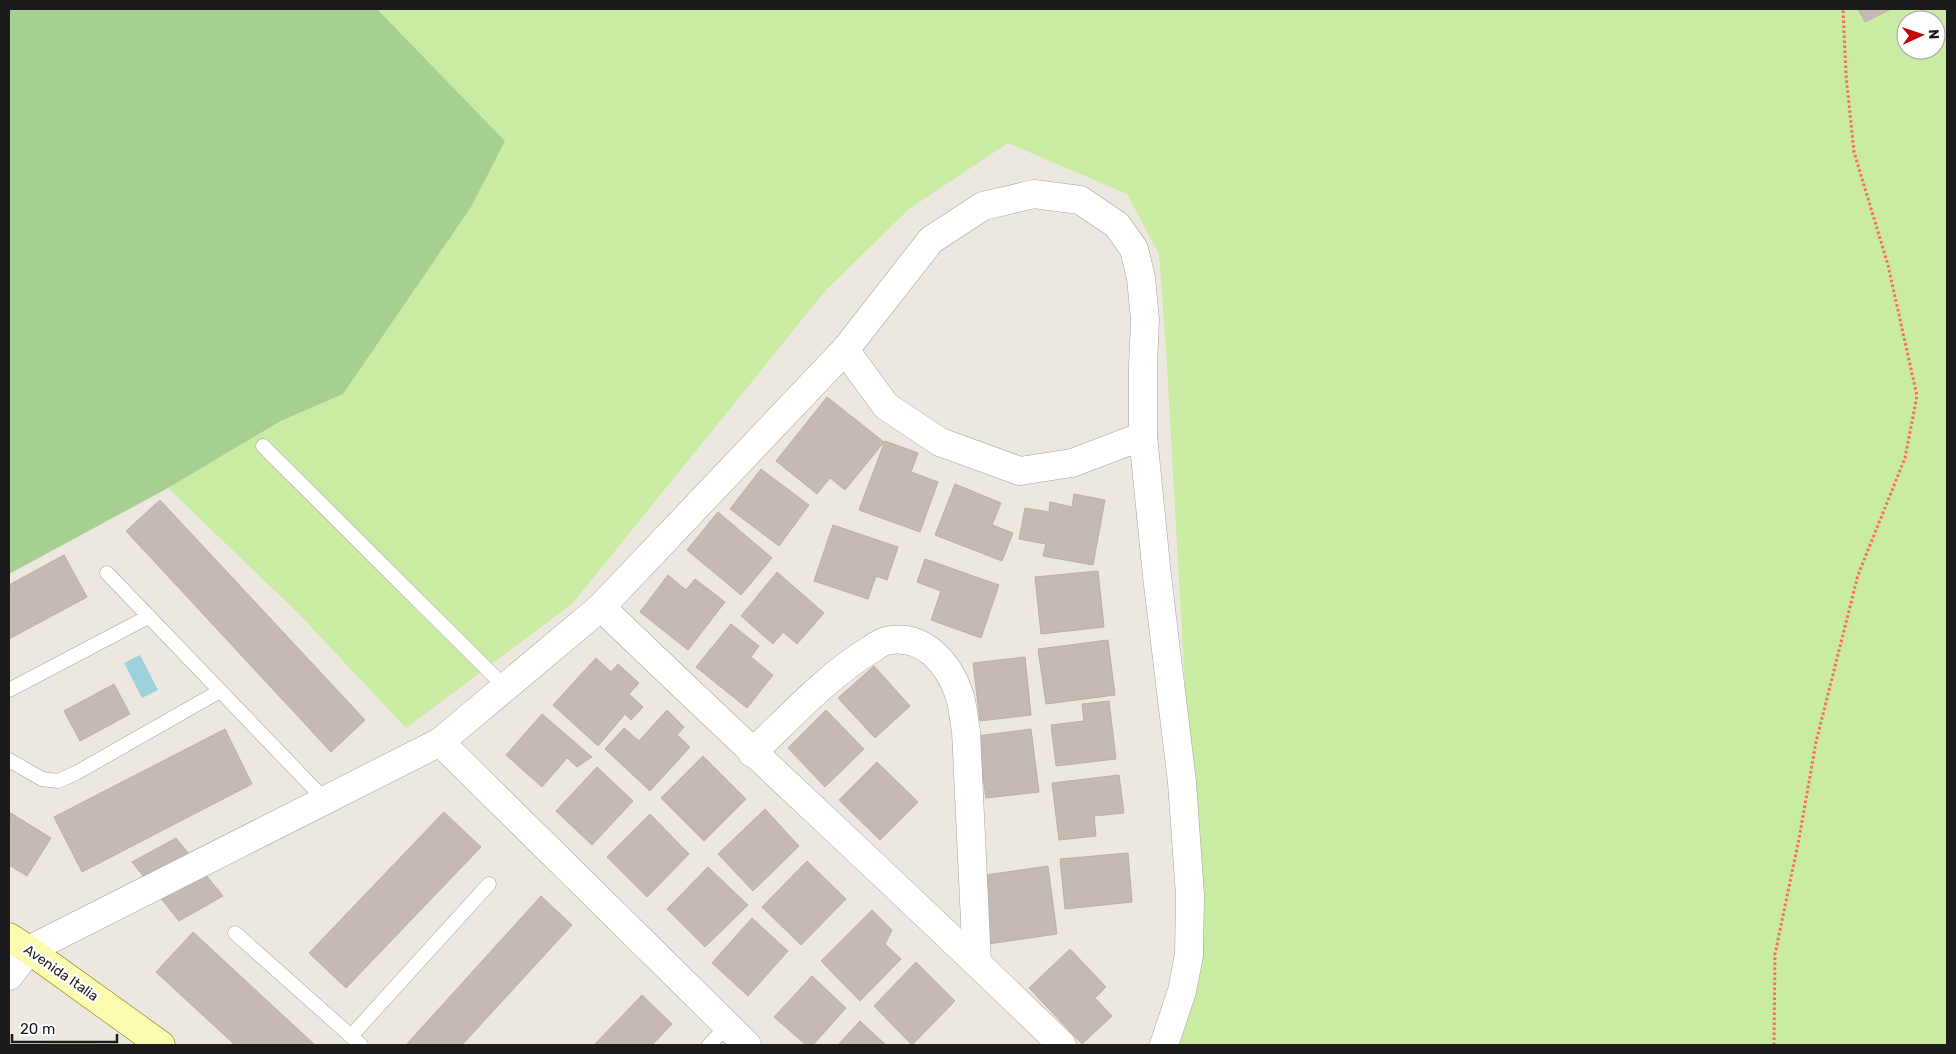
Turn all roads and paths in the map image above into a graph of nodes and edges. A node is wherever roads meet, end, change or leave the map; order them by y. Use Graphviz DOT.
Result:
graph roads {
  1 [pos="1843,9"];
  2 [pos="844,350"];
  3 [pos="1143,436"];
  4 [pos="262,446"];
  5 [pos="107,573"];
  6 [pos="601,607"];
  7 [pos="148,617"];
  8 [pos="505,687"];
  9 [pos="9,690"];
  10 [pos="220,691"];
  11 [pos="440,742"];
  12 [pos="752,753"];
  13 [pos="9,760"];
  14 [pos="325,800"];
  15 [pos="489,884"];
  16 [pos="235,933"];
  17 [pos="19,943"];
  18 [pos="977,963"];
  19 [pos="9,976"];
  20 [pos="727,1026"];
  21 [pos="356,1041"];
  22 [pos="161,1045"];
  23 [pos="708,1045"];
  24 [pos="747,1045"];
  25 [pos="1062,1045"];
  26 [pos="1164,1045"];
  27 [pos="1774,1045"];
  1 -- 27 [label="path"];
  2 -- 3 [label="street"];
  2 -- 3 [label="street"];
  2 -- 6 [label="street"];
  3 -- 26 [label="street"];
  4 -- 8 [label="lane"];
  5 -- 7 [label="lane"];
  6 -- 8 [label="street"];
  6 -- 12 [label="street"];
  7 -- 9 [label="lane"];
  7 -- 10 [label="lane"];
  8 -- 11 [label="street"];
  10 -- 13 [label="lane"];
  10 -- 14 [label="lane"];
  11 -- 14 [label="street"];
  11 -- 20 [label="street"];
  12 -- 18 [label="street"];
  12 -- 18 [label="street"];
  14 -- 17 [label="street"];
  15 -- 21 [label="lane"];
  16 -- 21 [label="lane"];
  17 -- 19 [label="street"];
  17 -- 22 [label="street, Avenida Italia"];
  18 -- 25 [label="street"];
  20 -- 23 [label="lane"];
  20 -- 24 [label="street"];
}
